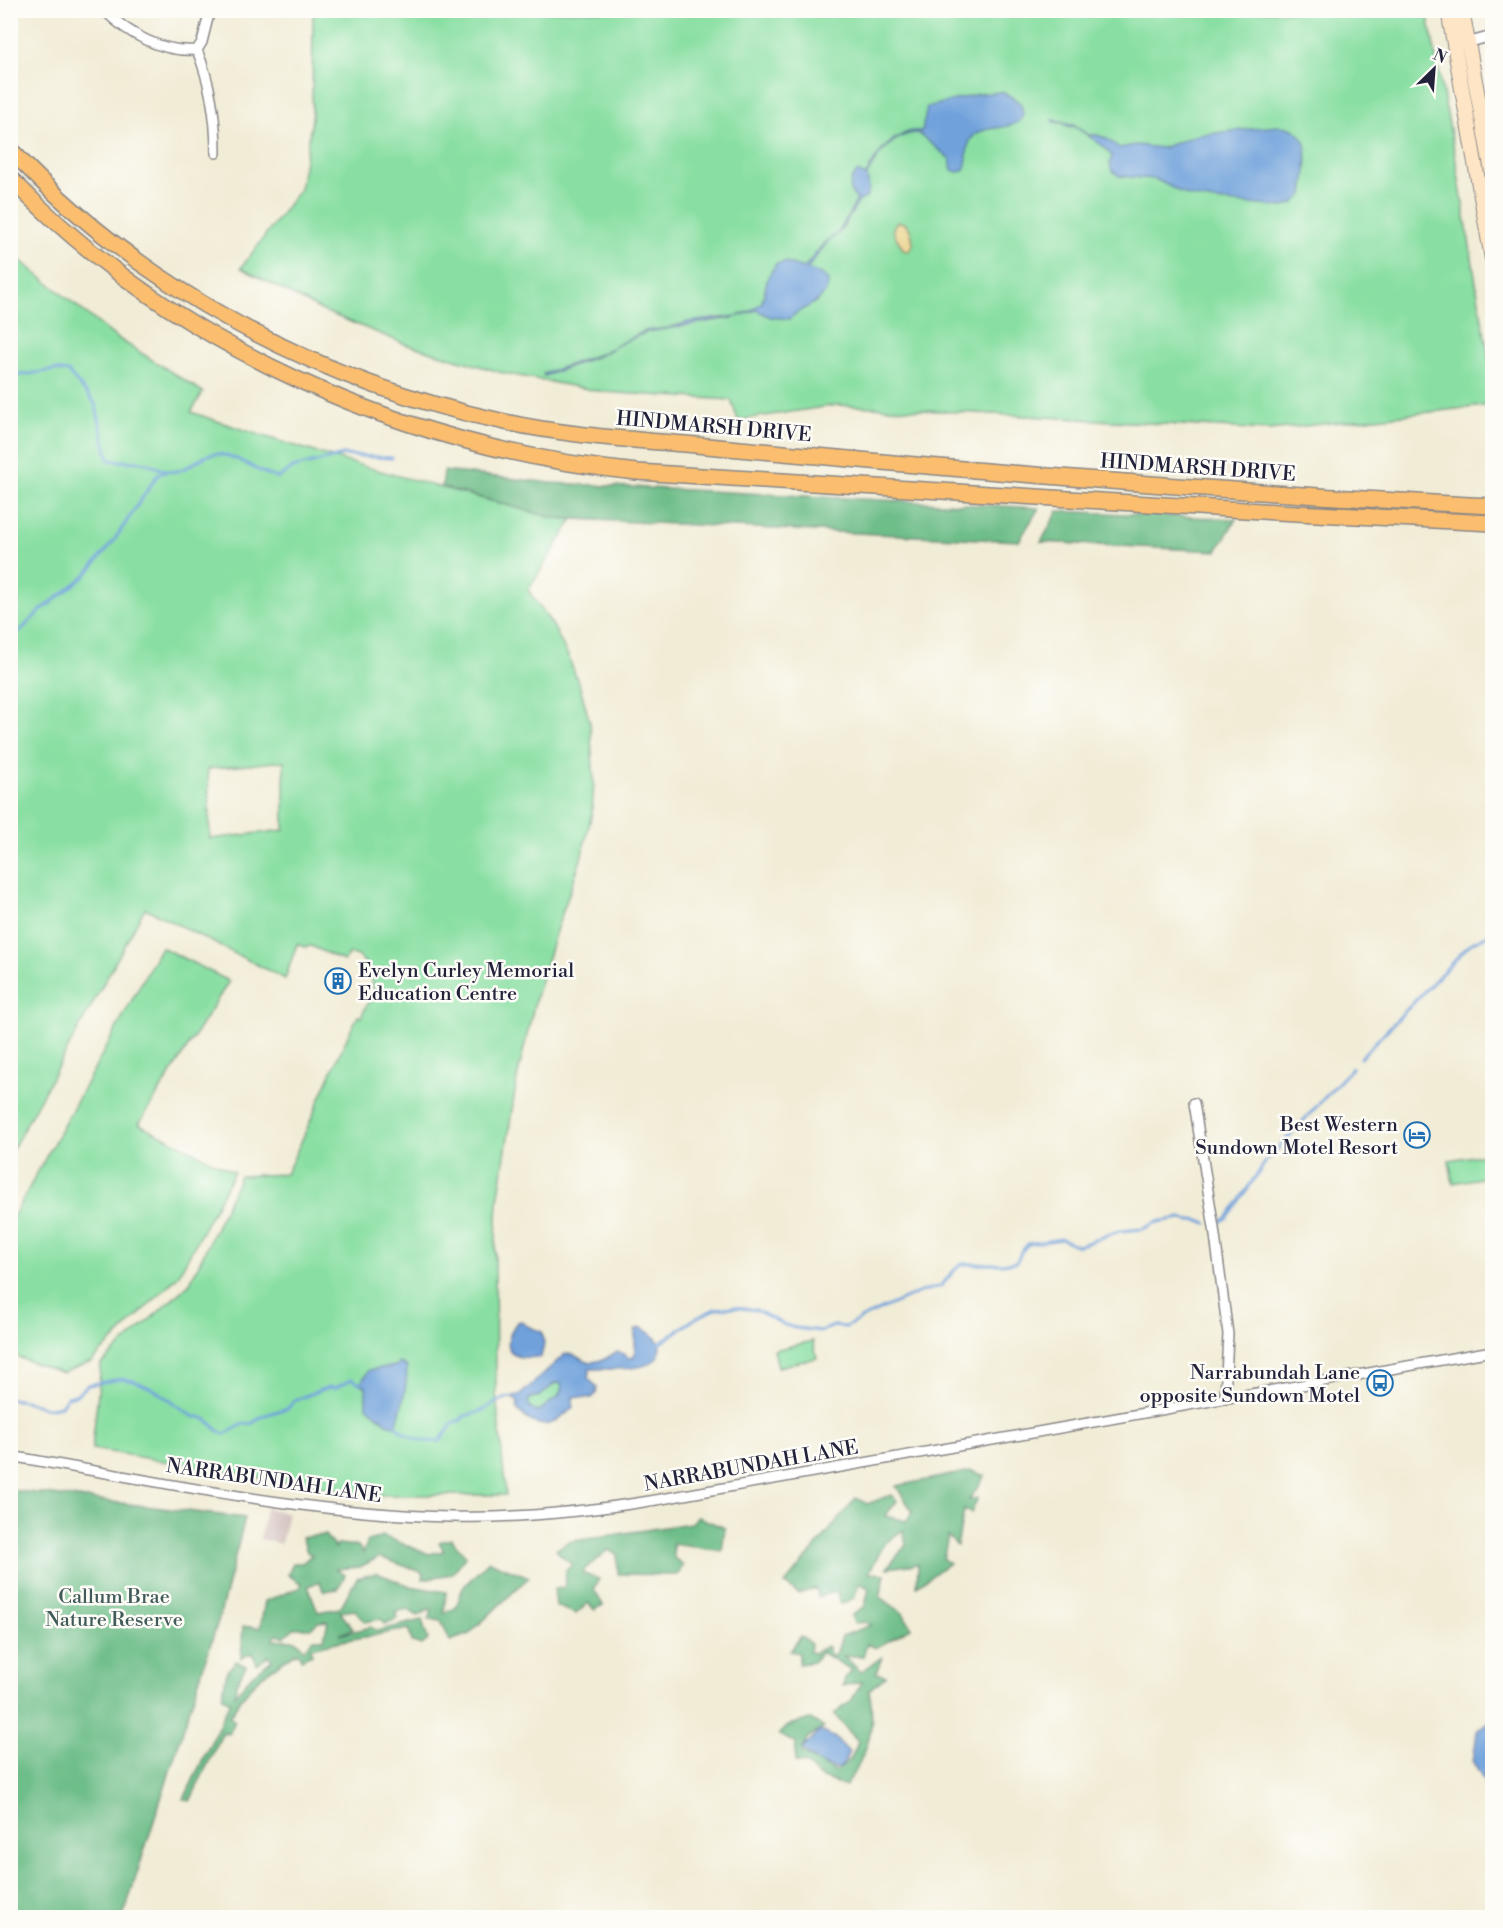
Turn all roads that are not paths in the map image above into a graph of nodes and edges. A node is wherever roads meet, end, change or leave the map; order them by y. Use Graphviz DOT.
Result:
graph roads {
  1 [pos="104,10"];
  2 [pos="210,10"];
  3 [pos="1448,10"];
  4 [pos="1462,10"];
  5 [pos="1492,36"];
  6 [pos="1461,44"];
  7 [pos="197,50"];
  8 [pos="10,149"];
  9 [pos="216,153"];
  10 [pos="1492,172"];
  11 [pos="10,178"];
  12 [pos="1490,236"];
  13 [pos="1492,259"];
  14 [pos="1056,477"];
  15 [pos="1056,497"];
  16 [pos="1492,500"];
  17 [pos="1439,503"];
  18 [pos="1492,506"];
  19 [pos="1488,523"];
  20 [pos="1194,1103"];
  21 [pos="1492,1351"];
  22 [pos="1225,1399"];
  23 [pos="10,1456"];
  1 -- 7 [label="street"];
  2 -- 7 [label="street"];
  3 -- 6 [label="main road"];
  4 -- 6 [label="main road"];
  5 -- 6 [label="street"];
  6 -- 10 [label="main road"];
  6 -- 12 [label="main road"];
  7 -- 9 [label="street"];
  8 -- 14 [label="main road, HINDMARSH DRIVE"];
  11 -- 15 [label="main road, HINDMARSH DRIVE"];
  12 -- 13 [label="main road"];
  14 -- 15 [label="main road"];
  14 -- 17 [label="main road, HINDMARSH DRIVE"];
  15 -- 19 [label="main road, HINDMARSH DRIVE"];
  16 -- 17 [label="main road"];
  17 -- 18 [label="main road, HINDMARSH DRIVE"];
  20 -- 22 [label="street"];
  21 -- 22 [label="street, NARRABUNDAH LANE"];
  22 -- 23 [label="street, NARRABUNDAH LANE"];
}
